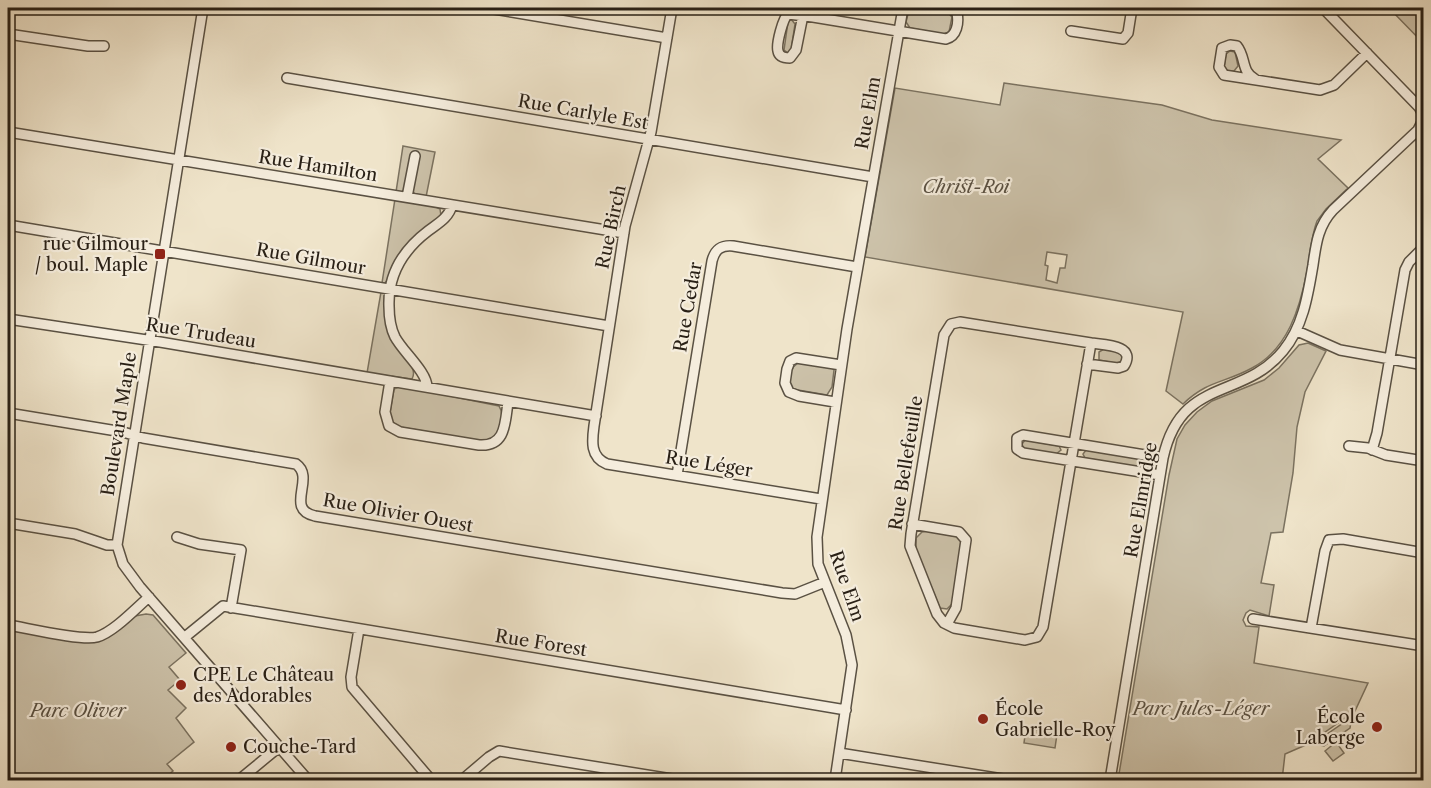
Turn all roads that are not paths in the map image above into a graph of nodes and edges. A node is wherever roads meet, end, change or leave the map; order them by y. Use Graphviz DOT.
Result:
graph roads {
  1 [pos="203,8"];
  2 [pos="488,8"];
  3 [pos="672,8"];
  4 [pos="903,8"];
  5 [pos="951,8"];
  6 [pos="1132,8"];
  7 [pos="1323,8"];
  8 [pos="803,15"];
  9 [pos="899,31"];
  10 [pos="1071,31"];
  11 [pos="8,34"];
  12 [pos="667,38"];
  13 [pos="104,46"];
  14 [pos="1367,53"];
  15 [pos="287,78"];
  16 [pos="1255,79"];
  17 [pos="1424,117"];
  18 [pos="8,132"];
  19 [pos="648,140"];
  20 [pos="415,156"];
  21 [pos="178,160"];
  22 [pos="873,177"];
  23 [pos="407,197"];
  24 [pos="452,205"];
  25 [pos="8,225"];
  26 [pos="624,233"];
  27 [pos="1424,248"];
  28 [pos="164,250"];
  29 [pos="857,267"];
  30 [pos="389,289"];
  31 [pos="8,320"];
  32 [pos="609,326"];
  33 [pos="1297,331"];
  34 [pos="149,341"];
  35 [pos="1091,343"];
  36 [pos="1390,359"];
  37 [pos="1087,364"];
  38 [pos="841,365"];
  39 [pos="1424,365"];
  40 [pos="390,381"];
  41 [pos="427,387"];
  42 [pos="508,402"];
  43 [pos="836,402"];
  44 [pos="8,413"];
  45 [pos="596,416"];
  46 [pos="133,435"];
  47 [pos="1074,444"];
  48 [pos="1349,446"];
  49 [pos="1372,450"];
  50 [pos="595,454"];
  51 [pos="1162,459"];
  52 [pos="1071,460"];
  53 [pos="1424,461"];
  54 [pos="1160,475"];
  55 [pos="677,476"];
  56 [pos="821,499"];
  57 [pos="8,523"];
  58 [pos="912,524"];
  59 [pos="177,537"];
  60 [pos="117,545"];
  61 [pos="1424,553"];
  62 [pos="825,582"];
  63 [pos="149,597"];
  64 [pos="231,608"];
  65 [pos="1253,619"];
  66 [pos="947,624"];
  67 [pos="8,625"];
  68 [pos="1311,628"];
  69 [pos="359,629"];
  70 [pos="184,637"];
  71 [pos="1424,646"];
  72 [pos="846,710"];
  73 [pos="279,747"];
  74 [pos="839,753"];
  75 [pos="239,780"];
  76 [pos="308,780"];
  77 [pos="431,780"];
  78 [pos="462,780"];
  79 [pos="678,780"];
  80 [pos="835,780"];
  81 [pos="1009,780"];
  82 [pos="1110,780"];
  1 -- 21 [label="street, Boulevard Maple"];
  2 -- 12 [label="street"];
  3 -- 12 [label="street, Rue Birch"];
  4 -- 9 [label="street, Rue Elm"];
  5 -- 9 [label="street"];
  6 -- 10 [label="street"];
  7 -- 14 [label="street"];
  8 -- 8 [label="street"];
  8 -- 9 [label="street"];
  9 -- 22 [label="street, Rue Elm"];
  11 -- 13 [label="street"];
  12 -- 19 [label="street, Rue Birch"];
  14 -- 16 [label="street"];
  14 -- 17 [label="street"];
  15 -- 19 [label="street, Rue Carlyle Est"];
  16 -- 16 [label="street"];
  17 -- 33 [label="street, Rue Elmridge"];
  18 -- 21 [label="street, Rue Hamilton"];
  19 -- 22 [label="street, Rue Carlyle Est"];
  19 -- 26 [label="street, Rue Birch"];
  20 -- 23 [label="street"];
  21 -- 23 [label="street, Rue Hamilton"];
  21 -- 28 [label="street, Boulevard Maple"];
  22 -- 29 [label="street, Rue Elm"];
  23 -- 24 [label="street, Rue Hamilton"];
  24 -- 26 [label="street, Rue Hamilton"];
  24 -- 30 [label="street"];
  25 -- 28 [label="street, Rue Gilmour"];
  26 -- 32 [label="street, Rue Birch"];
  27 -- 36 [label="street"];
  28 -- 30 [label="street, Rue Gilmour"];
  28 -- 34 [label="street, Boulevard Maple"];
  29 -- 38 [label="street, Rue Elm"];
  29 -- 55 [label="street, Rue Cedar"];
  30 -- 32 [label="street, Rue Gilmour"];
  30 -- 41 [label="street"];
  31 -- 34 [label="street, Rue Trudeau"];
  32 -- 45 [label="street, Rue Birch"];
  33 -- 36 [label="street"];
  33 -- 51 [label="street, Rue Elmridge"];
  34 -- 40 [label="street, Rue Trudeau"];
  34 -- 46 [label="street, Boulevard Maple"];
  35 -- 37 [label="street"];
  35 -- 37 [label="street, Rue Bellefeuille"];
  35 -- 58 [label="street, Rue Bellefeuille"];
  36 -- 39 [label="street"];
  36 -- 49 [label="street"];
  37 -- 47 [label="street"];
  38 -- 43 [label="street, Rue Elm"];
  38 -- 43 [label="street"];
  40 -- 41 [label="street, Rue Trudeau"];
  40 -- 42 [label="street"];
  41 -- 42 [label="street, Rue Trudeau"];
  42 -- 45 [label="street, Rue Trudeau"];
  43 -- 56 [label="street, Rue Elm"];
  44 -- 46 [label="street, Rue Olivier Ouest"];
  45 -- 50 [label="street, Rue Birch"];
  46 -- 60 [label="street, Boulevard Maple"];
  46 -- 62 [label="street, Rue Olivier Ouest"];
  47 -- 51 [label="street"];
  47 -- 52 [label="street"];
  47 -- 52 [label="street"];
  48 -- 49 [label="street"];
  49 -- 53 [label="street"];
  50 -- 55 [label="street, Rue Léger"];
  51 -- 54 [label="street, Rue Elmridge"];
  52 -- 54 [label="street"];
  52 -- 66 [label="street"];
  54 -- 82 [label="street, Rue Elmridge"];
  55 -- 56 [label="street, Rue Léger"];
  56 -- 62 [label="street, Rue Elm"];
  57 -- 60 [label="street"];
  58 -- 66 [label="street, Rue Bellefeuille"];
  58 -- 66 [label="street"];
  59 -- 64 [label="street"];
  60 -- 63 [label="street"];
  61 -- 68 [label="street"];
  62 -- 72 [label="street, Rue Elm"];
  63 -- 67 [label="street"];
  63 -- 70 [label="street"];
  64 -- 69 [label="street, Rue Forest"];
  64 -- 70 [label="street"];
  65 -- 68 [label="street"];
  68 -- 71 [label="street"];
  69 -- 72 [label="street, Rue Forest"];
  69 -- 77 [label="street"];
  70 -- 73 [label="street"];
  72 -- 74 [label="street, Rue Elm"];
  73 -- 75 [label="street"];
  73 -- 76 [label="street"];
  74 -- 80 [label="street, Rue Elm"];
  74 -- 81 [label="street"];
  78 -- 79 [label="street"];
}
